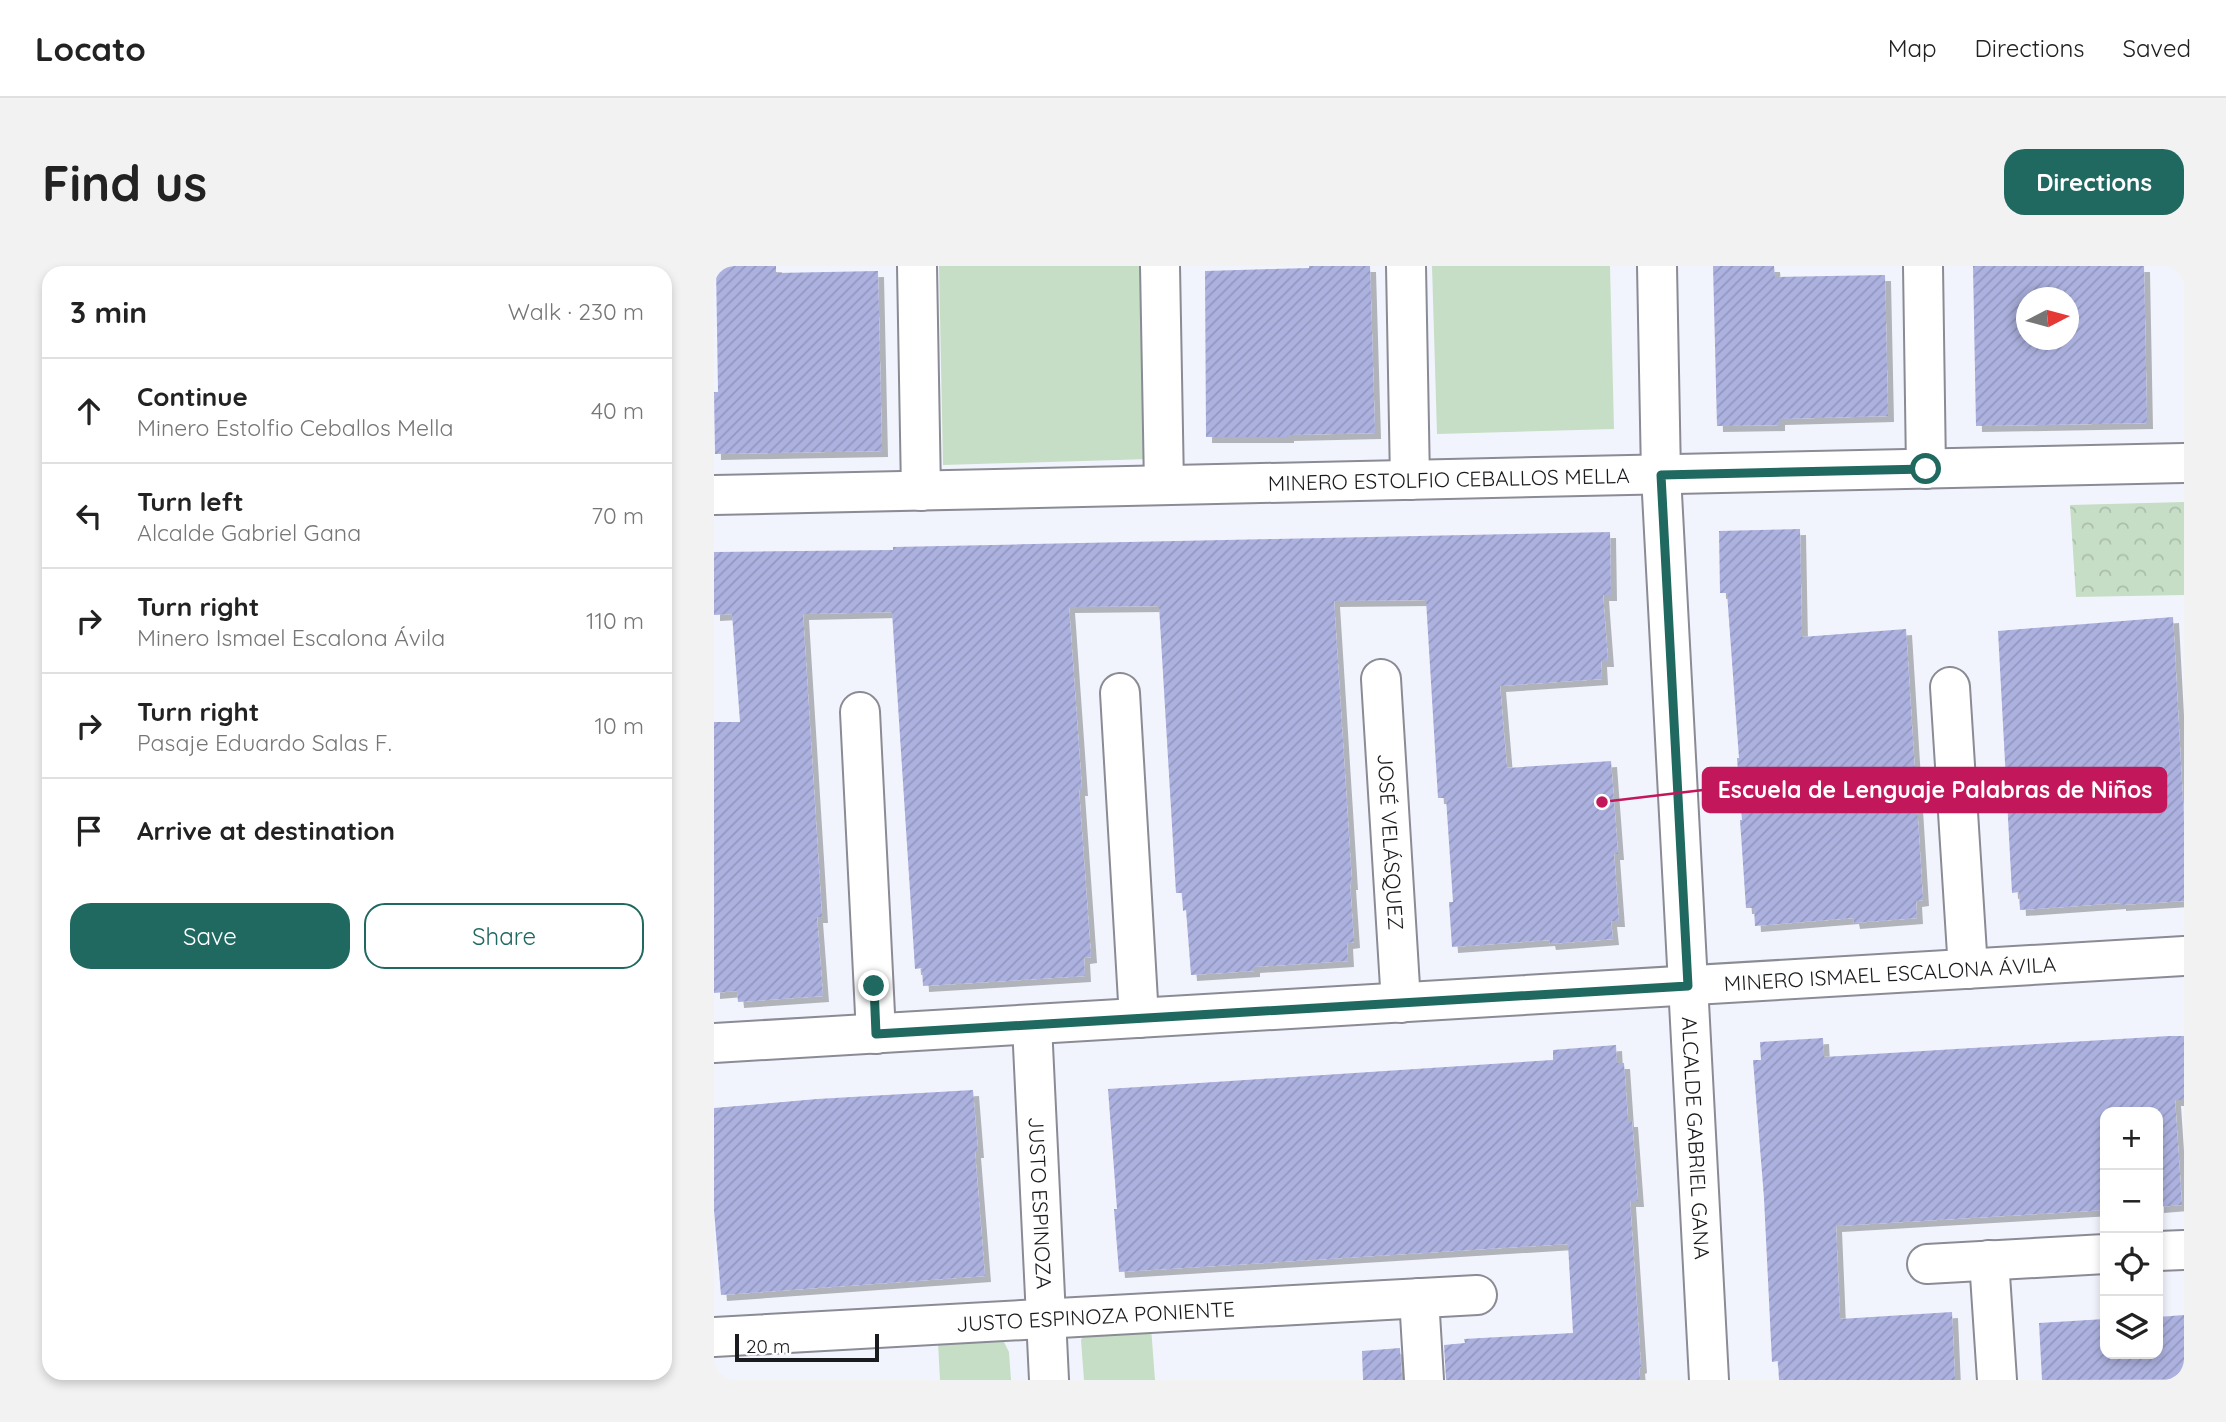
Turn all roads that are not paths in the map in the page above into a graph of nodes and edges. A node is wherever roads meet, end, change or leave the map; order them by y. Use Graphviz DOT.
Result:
graph roads {
  1 [pos="917,266"];
  2 [pos="1160,266"];
  3 [pos="1406,266"];
  4 [pos="1657,266"];
  5 [pos="1923,266"];
  6 [pos="2184,463"];
  7 [pos="1926,469"];
  8 [pos="1661,475"];
  9 [pos="1410,480"];
  10 [pos="1164,485"];
  11 [pos="921,491"];
  12 [pos="714,495"];
  13 [pos="1381,680"];
  14 [pos="1950,687"];
  15 [pos="1120,693"];
  16 [pos="860,712"];
  17 [pos="2184,956"];
  18 [pos="1968,969"];
  19 [pos="1688,986"];
  20 [pos="1401,1003"];
  21 [pos="1139,1018"];
  22 [pos="1032,1025"];
  23 [pos="876,1034"];
  24 [pos="714,1043"];
  25 [pos="2184,1250"];
  26 [pos="2163,1251"];
  27 [pos="2100,1254"];
  28 [pos="1989,1260"];
  29 [pos="1927,1264"];
  30 [pos="1477,1295"];
  31 [pos="1419,1298"];
  32 [pos="1046,1319"];
  33 [pos="714,1337"];
  34 [pos="1049,1380"];
  35 [pos="1424,1380"];
  36 [pos="1709,1380"];
  37 [pos="1997,1380"];
  1 -- 11 [label="street"];
  2 -- 10 [label="street"];
  3 -- 9 [label="street"];
  4 -- 8 [label="street, ALCALDE GABRIEL GANA"];
  5 -- 7 [label="street"];
  6 -- 7 [label="street, MINERO ESTOLFIO CEBALLOS MELLA"];
  7 -- 8 [label="street, MINERO ESTOLFIO CEBALLOS MELLA"];
  8 -- 9 [label="street, MINERO ESTOLFIO CEBALLOS MELLA"];
  8 -- 19 [label="street, ALCALDE GABRIEL GANA"];
  9 -- 10 [label="street, MINERO ESTOLFIO CEBALLOS MELLA"];
  10 -- 11 [label="street, MINERO ESTOLFIO CEBALLOS MELLA"];
  11 -- 12 [label="street, MINERO ESTOLFIO CEBALLOS MELLA"];
  13 -- 20 [label="street, JOSÉ VELÁSQUEZ"];
  14 -- 18 [label="street"];
  15 -- 21 [label="street"];
  16 -- 23 [label="street"];
  17 -- 18 [label="street, MINERO ISMAEL ESCALONA ÁVILA"];
  18 -- 19 [label="street, MINERO ISMAEL ESCALONA ÁVILA"];
  19 -- 20 [label="street, MINERO ISMAEL ESCALONA ÁVILA"];
  19 -- 36 [label="street, ALCALDE GABRIEL GANA"];
  20 -- 21 [label="street, MINERO ISMAEL ESCALONA ÁVILA"];
  21 -- 22 [label="street, MINERO ISMAEL ESCALONA ÁVILA"];
  22 -- 23 [label="street, MINERO ISMAEL ESCALONA ÁVILA"];
  22 -- 32 [label="street, JUSTO ESPINOZA"];
  23 -- 24 [label="street, MINERO ISMAEL ESCALONA ÁVILA"];
  25 -- 26 [label="street"];
  27 -- 28 [label="street"];
  28 -- 29 [label="street"];
  28 -- 37 [label="street"];
  30 -- 31 [label="street, JUSTO ESPINOZA PONIENTE"];
  31 -- 32 [label="street, JUSTO ESPINOZA PONIENTE"];
  31 -- 35 [label="street"];
  32 -- 33 [label="street, JUSTO ESPINOZA PONIENTE"];
  32 -- 34 [label="street, JUSTO ESPINOZA"];
}
